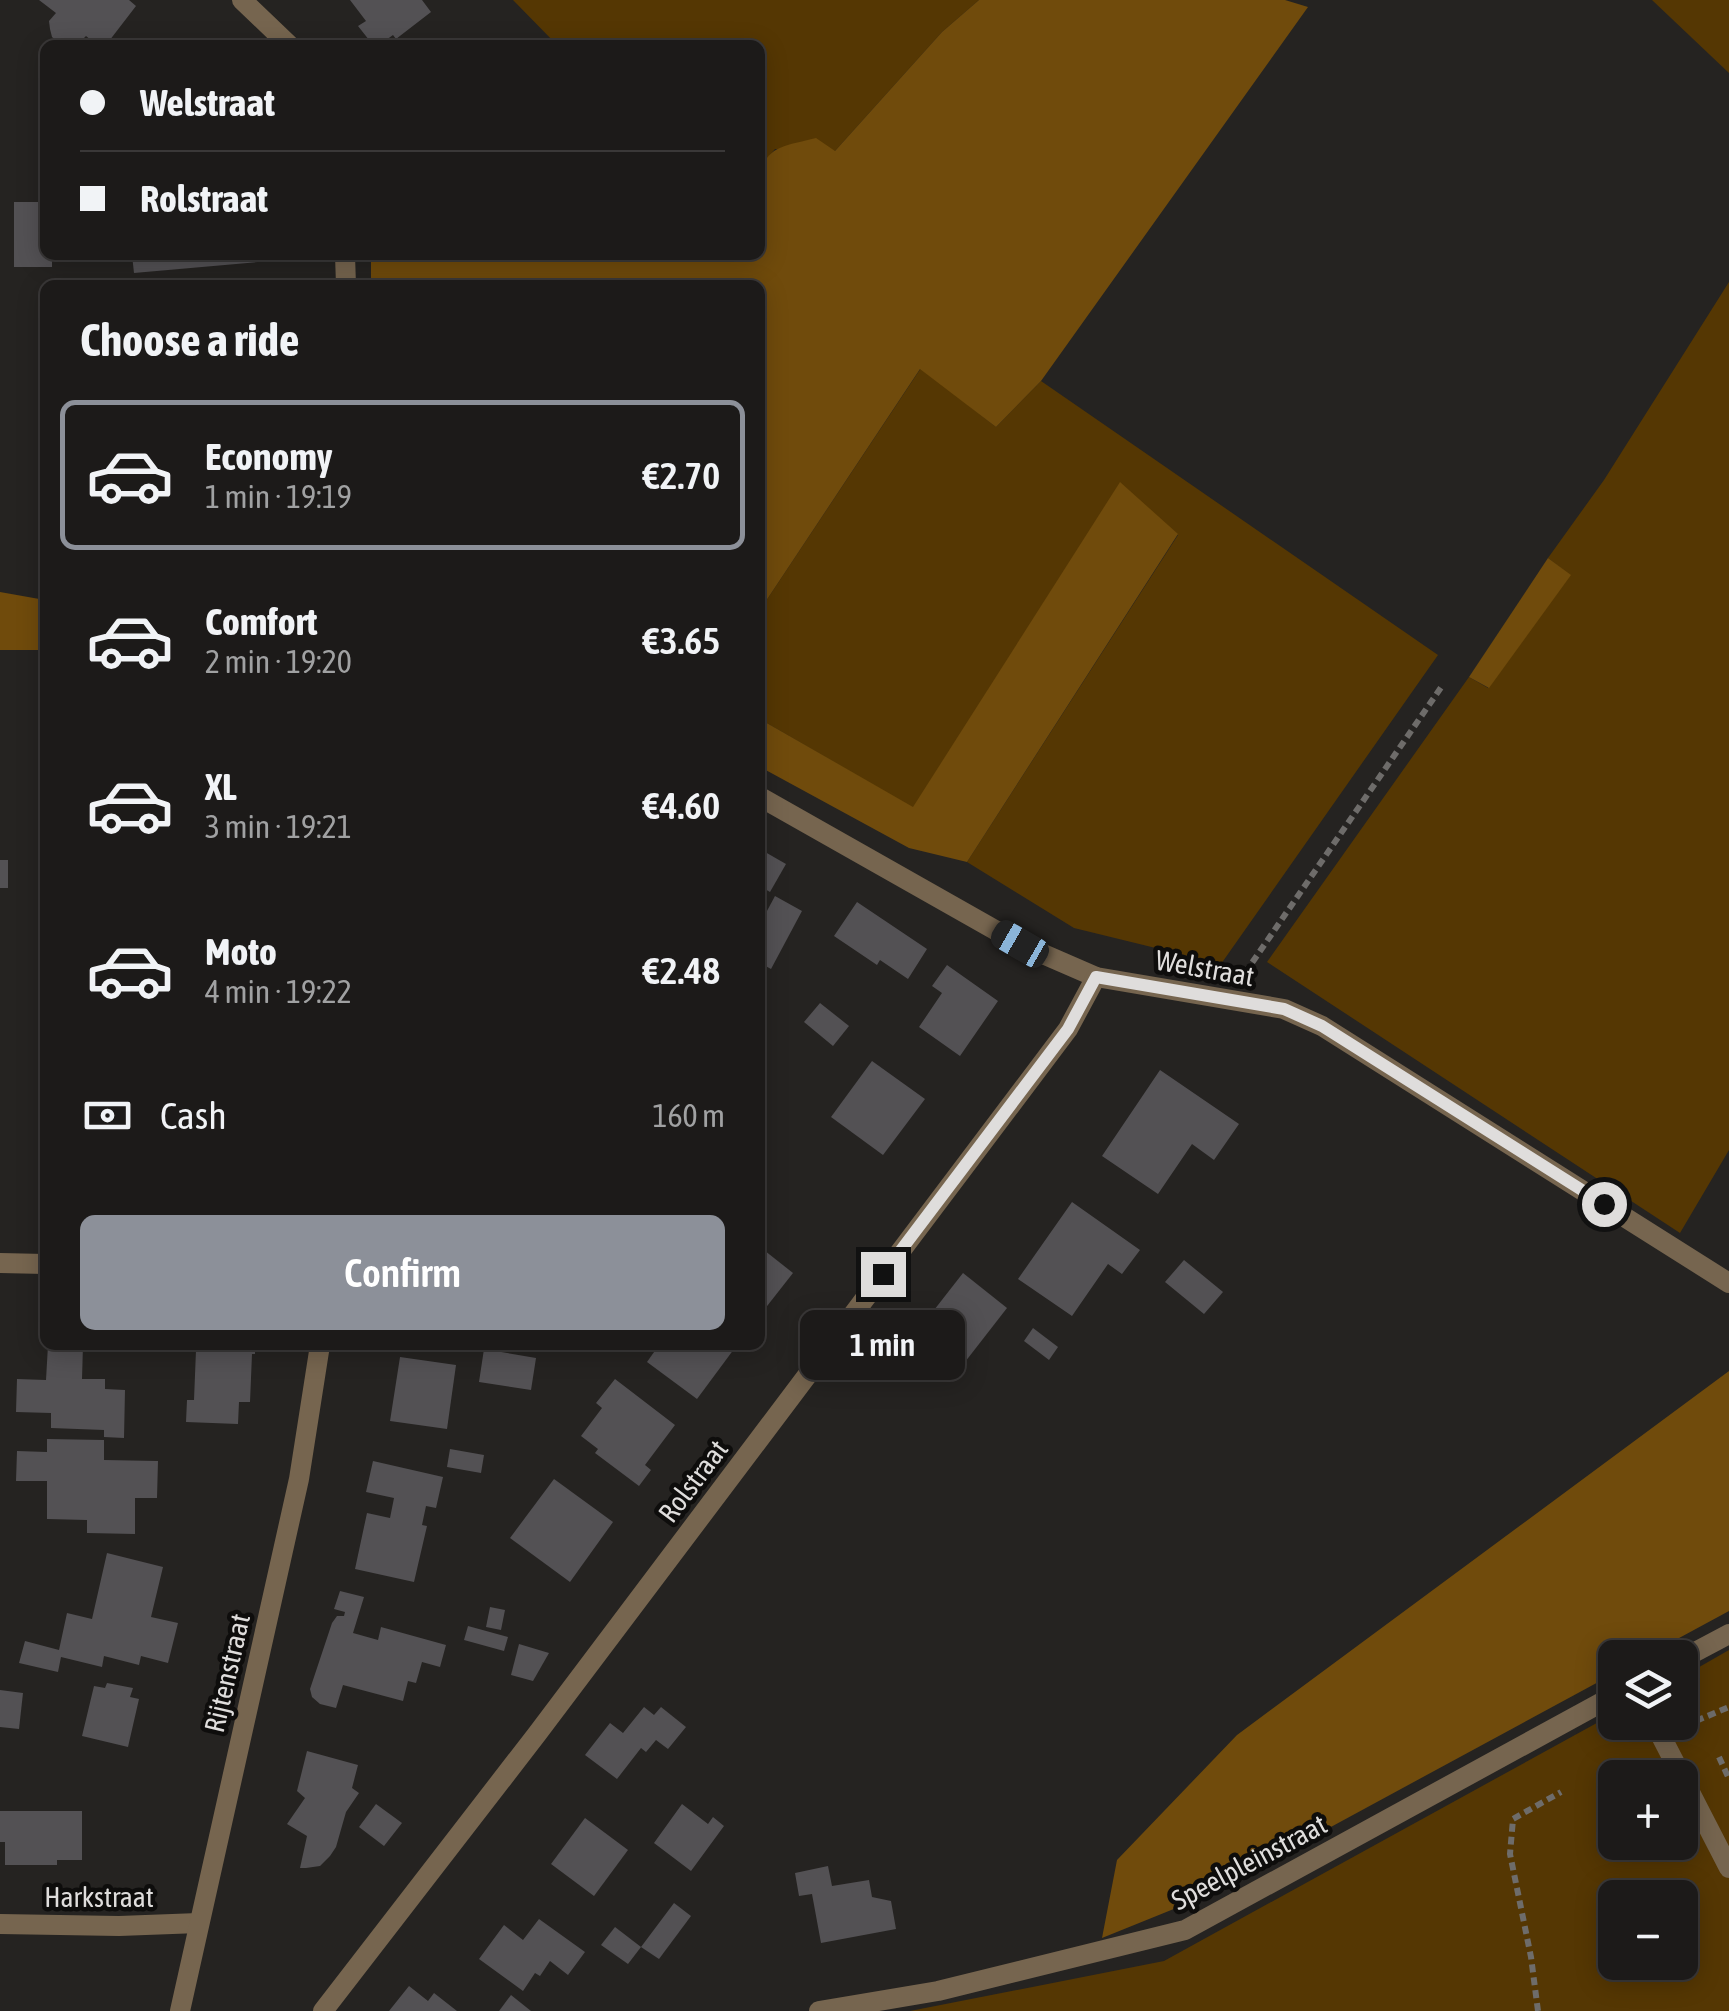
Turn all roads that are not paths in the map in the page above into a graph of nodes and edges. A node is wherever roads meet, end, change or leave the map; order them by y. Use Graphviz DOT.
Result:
graph roads {
  1 [pos="242,0"];
  2 [pos="284,40"];
  3 [pos="765,800"];
  4 [pos="1096,977"];
  5 [pos="0,1263"];
  6 [pos="40,1264"];
  7 [pos="1729,1283"];
  8 [pos="319,1350"];
  9 [pos="1729,1634"];
  10 [pos="1698,1650"];
  11 [pos="1598,1704"];
  12 [pos="1661,1740"];
  13 [pos="1729,1868"];
  14 [pos="0,1924"];
  15 [pos="199,1924"];
  16 [pos="180,2011"];
  17 [pos="323,2011"];
  18 [pos="819,2011"];
  1 -- 2 [label="street"];
  3 -- 4 [label="street, Welstraat"];
  4 -- 7 [label="street, Welstraat"];
  4 -- 17 [label="street, Rolstraat"];
  5 -- 6 [label="street"];
  8 -- 15 [label="street, Rijtenstraat"];
  9 -- 10 [label="street"];
  11 -- 18 [label="street, Speelpleinstraat"];
  12 -- 13 [label="street"];
  14 -- 15 [label="street, Harkstraat"];
  15 -- 16 [label="street, Rijtenstraat"];
}
